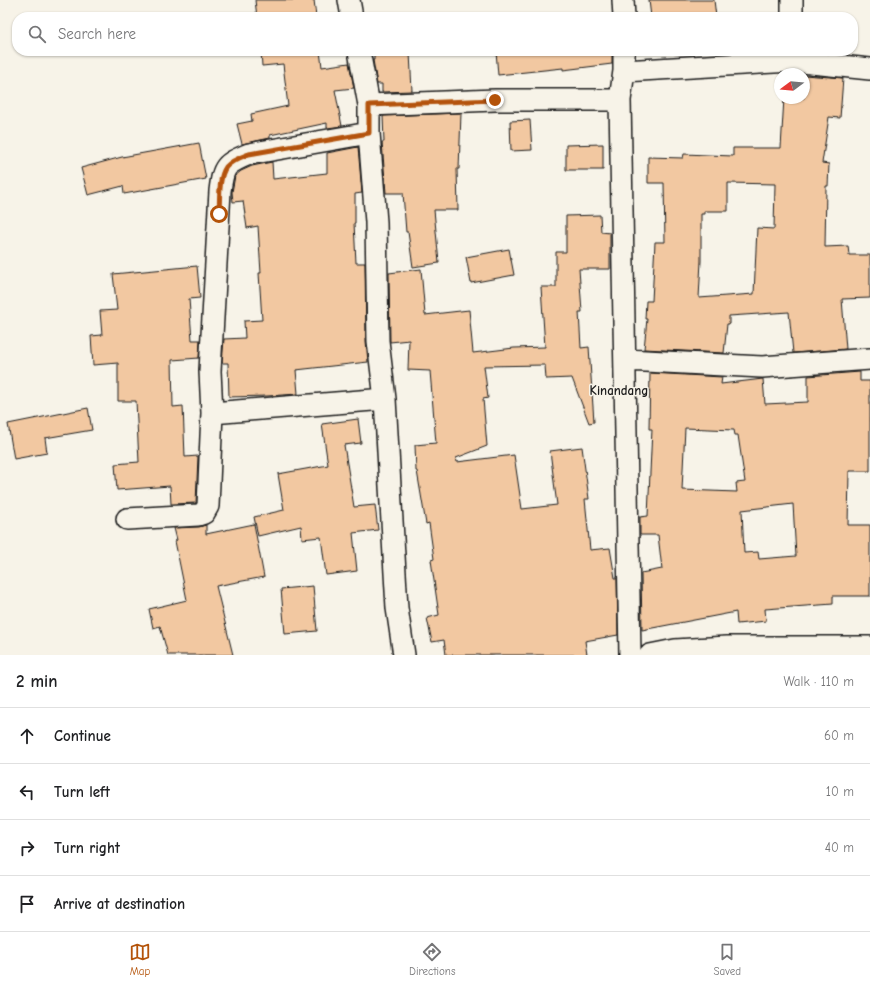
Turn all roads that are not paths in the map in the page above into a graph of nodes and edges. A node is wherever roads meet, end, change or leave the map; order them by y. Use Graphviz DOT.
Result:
graph roads {
  1 [pos="348,0"];
  2 [pos="623,0"];
  3 [pos="792,0"];
  4 [pos="351,12"];
  5 [pos="624,12"];
  6 [pos="792,12"];
  7 [pos="360,56"];
  8 [pos="792,56"];
  9 [pos="624,61"];
  10 [pos="870,69"];
  11 [pos="620,100"];
  12 [pos="369,105"];
  13 [pos="369,133"];
  14 [pos="626,360"];
  15 [pos="870,360"];
  16 [pos="385,399"];
  17 [pos="212,413"];
  18 [pos="127,519"];
  19 [pos="870,647"];
  20 [pos="790,651"];
  21 [pos="404,655"];
  22 [pos="630,655"];
  23 [pos="650,655"];
  1 -- 4 [label="street"];
  2 -- 5 [label="street"];
  3 -- 6 [label="street"];
  7 -- 12 [label="street"];
  8 -- 9 [label="street"];
  8 -- 10 [label="street"];
  9 -- 11 [label="street"];
  11 -- 12 [label="street"];
  11 -- 14 [label="street"];
  12 -- 13 [label="street"];
  13 -- 16 [label="street"];
  13 -- 17 [label="street"];
  14 -- 15 [label="street"];
  14 -- 22 [label="street"];
  16 -- 17 [label="street"];
  16 -- 21 [label="street"];
  17 -- 18 [label="street"];
  19 -- 20 [label="street"];
  20 -- 23 [label="street"];
}
